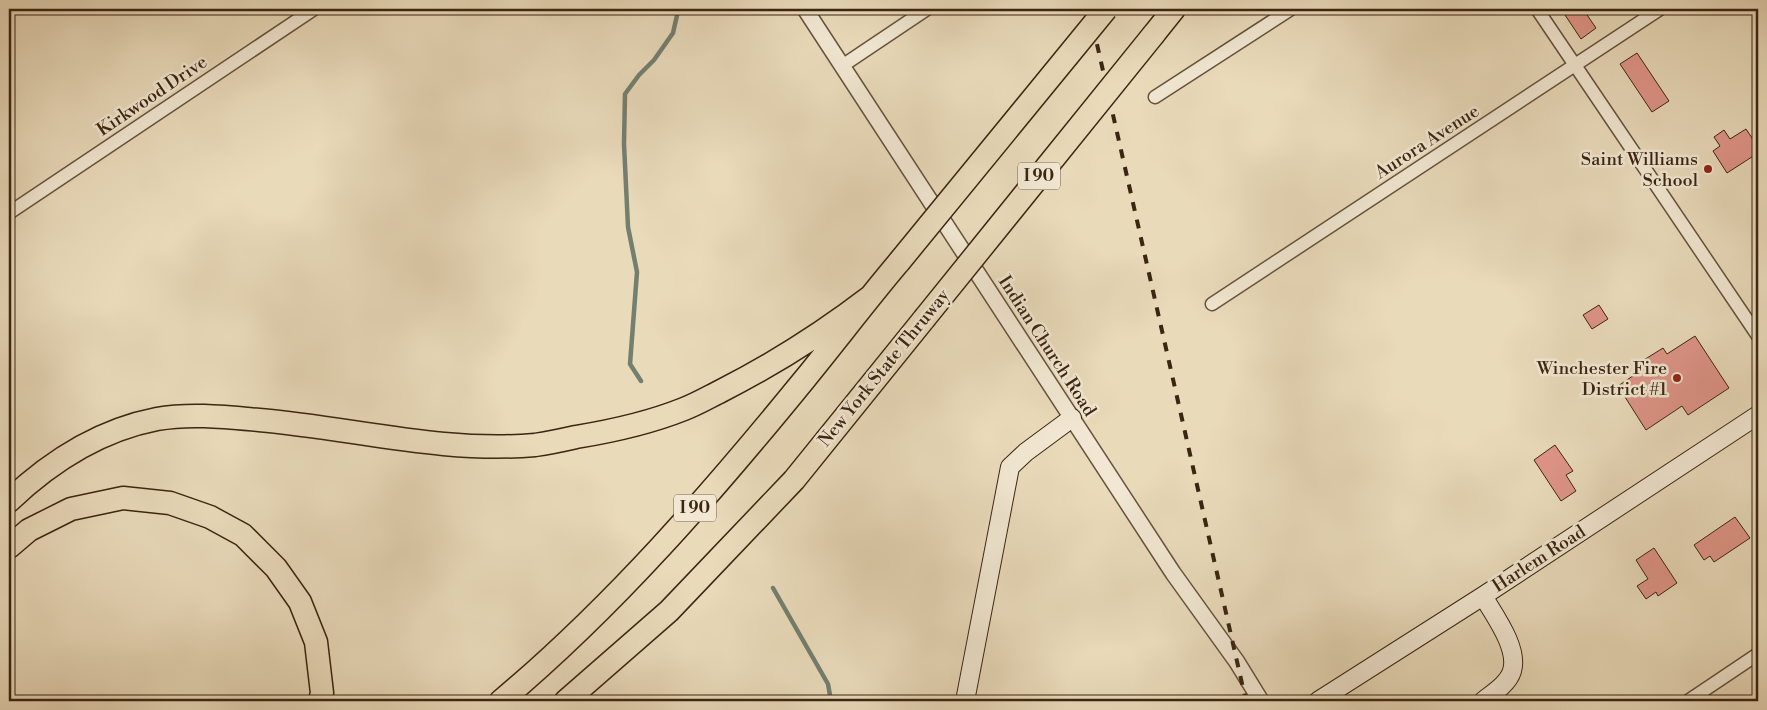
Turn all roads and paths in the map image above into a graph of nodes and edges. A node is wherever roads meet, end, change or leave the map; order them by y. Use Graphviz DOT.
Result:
graph roads {
  1 [pos="314,9"];
  2 [pos="805,9"];
  3 [pos="927,9"];
  4 [pos="1106,9"];
  5 [pos="1174,9"];
  6 [pos="1291,9"];
  7 [pos="1537,9"];
  8 [pos="1660,9"];
  9 [pos="1575,65"];
  10 [pos="842,66"];
  11 [pos="1155,97"];
  12 [pos="9,212"];
  13 [pos="870,296"];
  14 [pos="1212,304"];
  15 [pos="1758,336"];
  16 [pos="1758,415"];
  17 [pos="1072,418"];
  18 [pos="9,501"];
  19 [pos="9,547"];
  20 [pos="1483,596"];
  21 [pos="1758,654"];
  22 [pos="568,700"];
  23 [pos="320,701"];
  24 [pos="501,701"];
  25 [pos="965,701"];
  26 [pos="1261,701"];
  27 [pos="1318,701"];
  28 [pos="1482,701"];
  29 [pos="1688,701"];
  1 -- 12 [label="street, Kirkwood Drive"];
  2 -- 10 [label="street, Indian Church Road"];
  3 -- 10 [label="street"];
  4 -- 13 [label="highway, I 90, bridge"];
  5 -- 22 [label="highway, New York State Thruway / I 90, bridge"];
  6 -- 11 [label="street"];
  7 -- 9 [label="street"];
  8 -- 9 [label="street, Aurora Avenue"];
  9 -- 14 [label="street, Aurora Avenue"];
  9 -- 15 [label="street"];
  10 -- 17 [label="street, Indian Church Road"];
  13 -- 18 [label="highway"];
  13 -- 24 [label="highway, I 90"];
  16 -- 20 [label="main road, Harlem Road"];
  17 -- 25 [label="main road"];
  17 -- 26 [label="street, Indian Church Road"];
  19 -- 23 [label="highway"];
  20 -- 27 [label="main road, Harlem Road"];
  20 -- 28 [label="main road"];
  21 -- 29 [label="street"];
}
